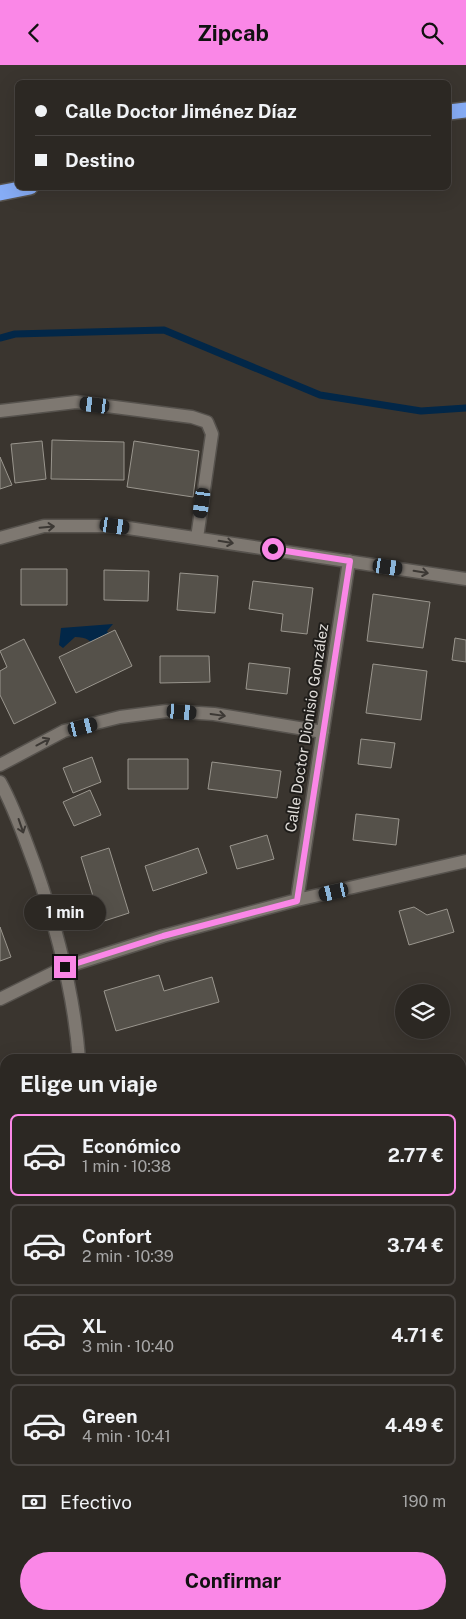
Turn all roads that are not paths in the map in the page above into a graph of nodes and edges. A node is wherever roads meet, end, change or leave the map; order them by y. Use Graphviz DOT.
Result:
graph roads {
  1 [pos="466,110"];
  2 [pos="451,113"];
  3 [pos="15,190"];
  4 [pos="0,193"];
  5 [pos="0,411"];
  6 [pos="0,538"];
  7 [pos="197,538"];
  8 [pos="350,561"];
  9 [pos="466,579"];
  10 [pos="323,732"];
  11 [pos="0,765"];
  12 [pos="0,782"];
  13 [pos="466,861"];
  14 [pos="297,901"];
  15 [pos="65,967"];
  16 [pos="0,999"];
  17 [pos="79,1054"];
  1 -- 2 [label="highway"];
  3 -- 4 [label="highway"];
  5 -- 7 [label="street"];
  6 -- 7 [label="street, one-way"];
  7 -- 8 [label="street, one-way"];
  8 -- 9 [label="street, one-way"];
  8 -- 10 [label="street, Calle Doctor Dionisio González"];
  11 -- 10 [label="street, one-way"];
  10 -- 14 [label="street, Calle Doctor Dionisio González"];
  12 -- 15 [label="street, one-way"];
  13 -- 14 [label="street"];
  14 -- 15 [label="street"];
  15 -- 16 [label="street"];
  15 -- 17 [label="street"];
}
